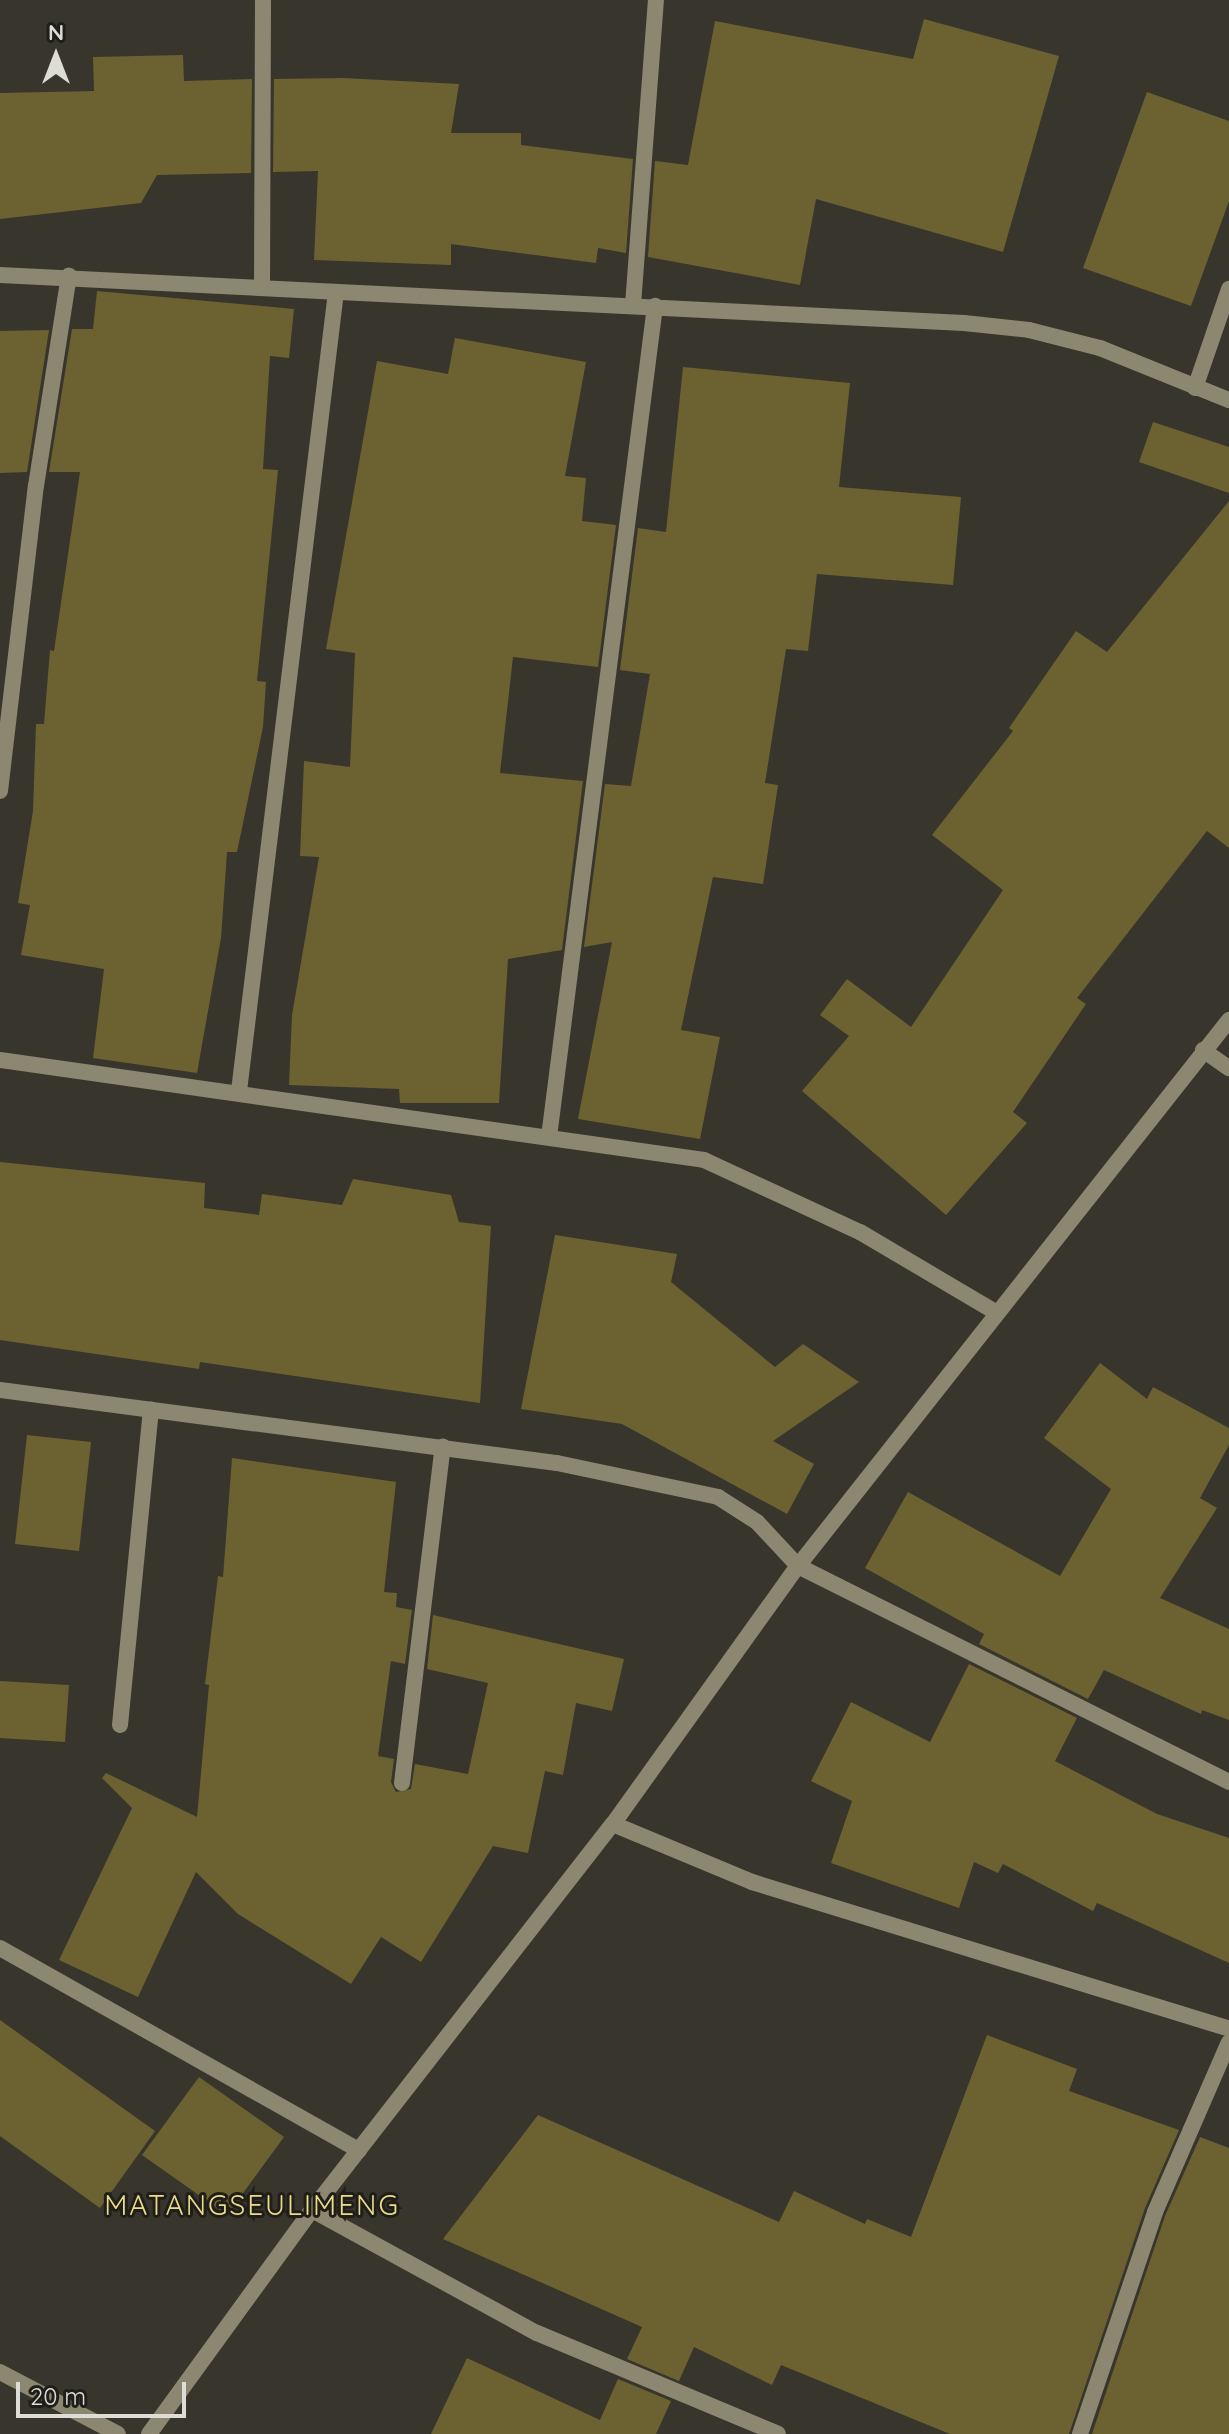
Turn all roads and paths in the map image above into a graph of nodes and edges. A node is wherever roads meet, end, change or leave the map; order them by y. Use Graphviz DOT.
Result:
graph roads {
  1 [pos="263,0"];
  2 [pos="656,0"];
  3 [pos="0,275"];
  4 [pos="69,276"];
  5 [pos="262,287"];
  6 [pos="1229,289"];
  7 [pos="336,292"];
  8 [pos="633,305"];
  9 [pos="655,306"];
  10 [pos="1195,388"];
  11 [pos="1229,400"];
  12 [pos="0,791"];
  13 [pos="1229,1020"];
  14 [pos="1203,1050"];
  15 [pos="0,1060"];
  16 [pos="1229,1068"];
  17 [pos="239,1091"];
  18 [pos="549,1137"];
  19 [pos="997,1313"];
  20 [pos="0,1390"];
  21 [pos="151,1410"];
  22 [pos="443,1446"];
  23 [pos="798,1566"];
  24 [pos="120,1725"];
  25 [pos="1229,1782"];
  26 [pos="402,1783"];
  27 [pos="613,1824"];
  28 [pos="0,1948"];
  29 [pos="1229,2029"];
  30 [pos="1229,2042"];
  31 [pos="359,2150"];
  32 [pos="312,2210"];
  33 [pos="0,2372"];
  34 [pos="118,2434"];
  35 [pos="149,2434"];
  36 [pos="778,2434"];
  37 [pos="1080,2434"];
  1 -- 5 [label="street"];
  2 -- 8 [label="street"];
  3 -- 4 [label="street"];
  4 -- 5 [label="street"];
  4 -- 12 [label="street"];
  5 -- 7 [label="street"];
  6 -- 10 [label="street"];
  7 -- 8 [label="street"];
  7 -- 17 [label="street"];
  8 -- 9 [label="street"];
  9 -- 10 [label="street"];
  9 -- 18 [label="street"];
  10 -- 11 [label="street"];
  13 -- 14 [label="street"];
  14 -- 16 [label="street"];
  14 -- 19 [label="street"];
  15 -- 17 [label="street"];
  17 -- 18 [label="street"];
  18 -- 19 [label="street"];
  19 -- 23 [label="street"];
  20 -- 21 [label="street"];
  21 -- 22 [label="street"];
  21 -- 24 [label="street"];
  22 -- 23 [label="street"];
  22 -- 26 [label="street"];
  23 -- 25 [label="street"];
  23 -- 27 [label="street"];
  27 -- 29 [label="street"];
  27 -- 31 [label="street"];
  28 -- 31 [label="street"];
  30 -- 37 [label="street"];
  31 -- 32 [label="street"];
  32 -- 35 [label="street"];
  32 -- 36 [label="street"];
  33 -- 34 [label="street"];
}
